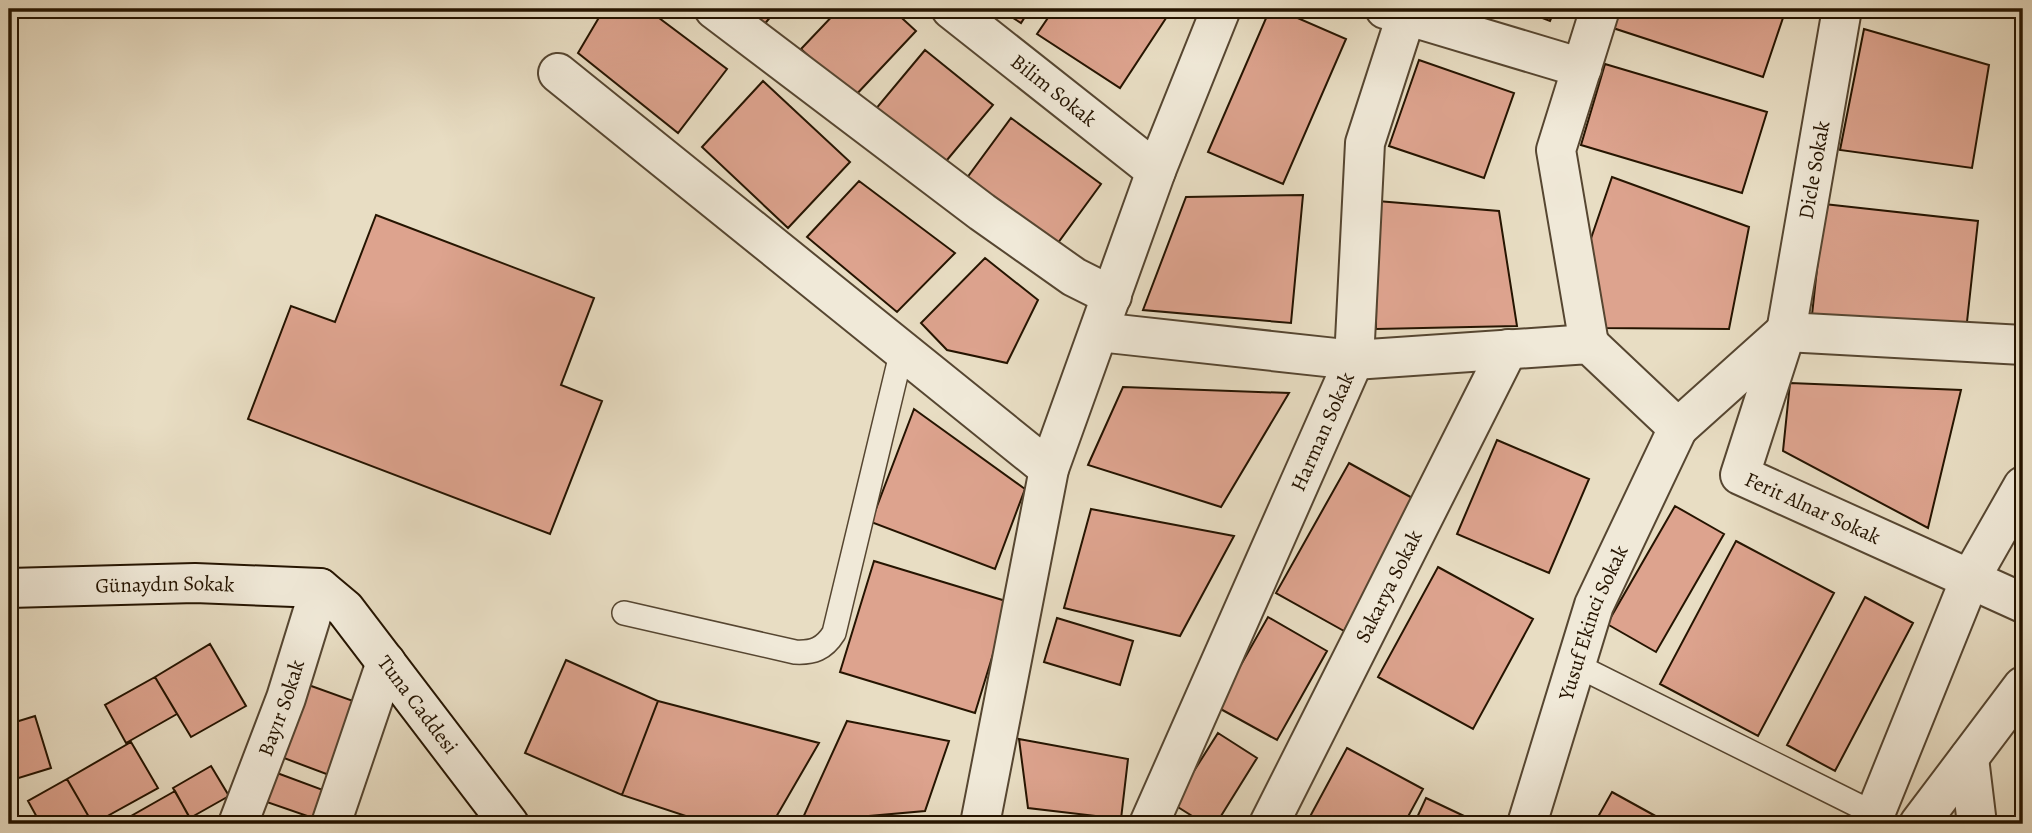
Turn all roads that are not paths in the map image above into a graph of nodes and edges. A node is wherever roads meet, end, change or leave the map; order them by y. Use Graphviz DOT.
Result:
graph roads {
  1 [pos="714,9"];
  2 [pos="951,9"];
  3 [pos="1222,9"];
  4 [pos="1600,9"];
  5 [pos="1842,9"];
  6 [pos="1395,12"];
  7 [pos="1582,68"];
  8 [pos="558,73"];
  9 [pos="1156,172"];
  10 [pos="1112,296"];
  11 [pos="1099,332"];
  12 [pos="1786,332"];
  13 [pos="1589,344"];
  14 [pos="2023,345"];
  15 [pos="1508,349"];
  16 [pos="902,350"];
  17 [pos="1354,360"];
  18 [pos="1678,428"];
  19 [pos="1049,469"];
  20 [pos="2023,486"];
  21 [pos="1970,579"];
  22 [pos="9,588"];
  23 [pos="320,588"];
  24 [pos="2023,603"];
  25 [pos="624,613"];
  26 [pos="386,663"];
  27 [pos="1576,665"];
  28 [pos="2023,686"];
  29 [pos="1969,758"];
  30 [pos="1873,819"];
  31 [pos="238,824"];
  32 [pos="331,824"];
  33 [pos="509,824"];
  34 [pos="980,824"];
  35 [pos="1149,824"];
  36 [pos="1269,824"];
  37 [pos="1527,824"];
  38 [pos="1919,824"];
  39 [pos="1977,824"];
  1 -- 10 [label="street"];
  2 -- 9 [label="street, Bilim Sokak"];
  3 -- 9 [label="street"];
  4 -- 7 [label="street"];
  5 -- 12 [label="street, Dicle Sokak"];
  6 -- 7 [label="street"];
  6 -- 17 [label="street, Harman Sokak"];
  7 -- 13 [label="street"];
  8 -- 16 [label="street"];
  9 -- 10 [label="street"];
  10 -- 11 [label="street"];
  11 -- 17 [label="street"];
  11 -- 19 [label="street"];
  12 -- 14 [label="street"];
  12 -- 18 [label="street"];
  12 -- 21 [label="street, Ferit Alnar Sokak"];
  13 -- 15 [label="street"];
  13 -- 18 [label="street"];
  15 -- 17 [label="street"];
  15 -- 36 [label="street, Sakarya Sokak"];
  16 -- 19 [label="street"];
  16 -- 25 [label="lane"];
  17 -- 35 [label="street, Harman Sokak"];
  18 -- 27 [label="street, Yusuf Ekinci Sokak"];
  19 -- 34 [label="street"];
  20 -- 21 [label="street"];
  21 -- 24 [label="street, Ferit Alnar Sokak"];
  21 -- 30 [label="street"];
  22 -- 23 [label="street, Günaydın Sokak"];
  23 -- 26 [label="street, Tuna Caddesi"];
  23 -- 31 [label="street, Bayır Sokak"];
  26 -- 32 [label="street"];
  26 -- 33 [label="street, Tuna Caddesi"];
  27 -- 30 [label="lane"];
  27 -- 37 [label="street, Yusuf Ekinci Sokak"];
  28 -- 29 [label="street"];
  29 -- 38 [label="street"];
  29 -- 39 [label="street"];
}
